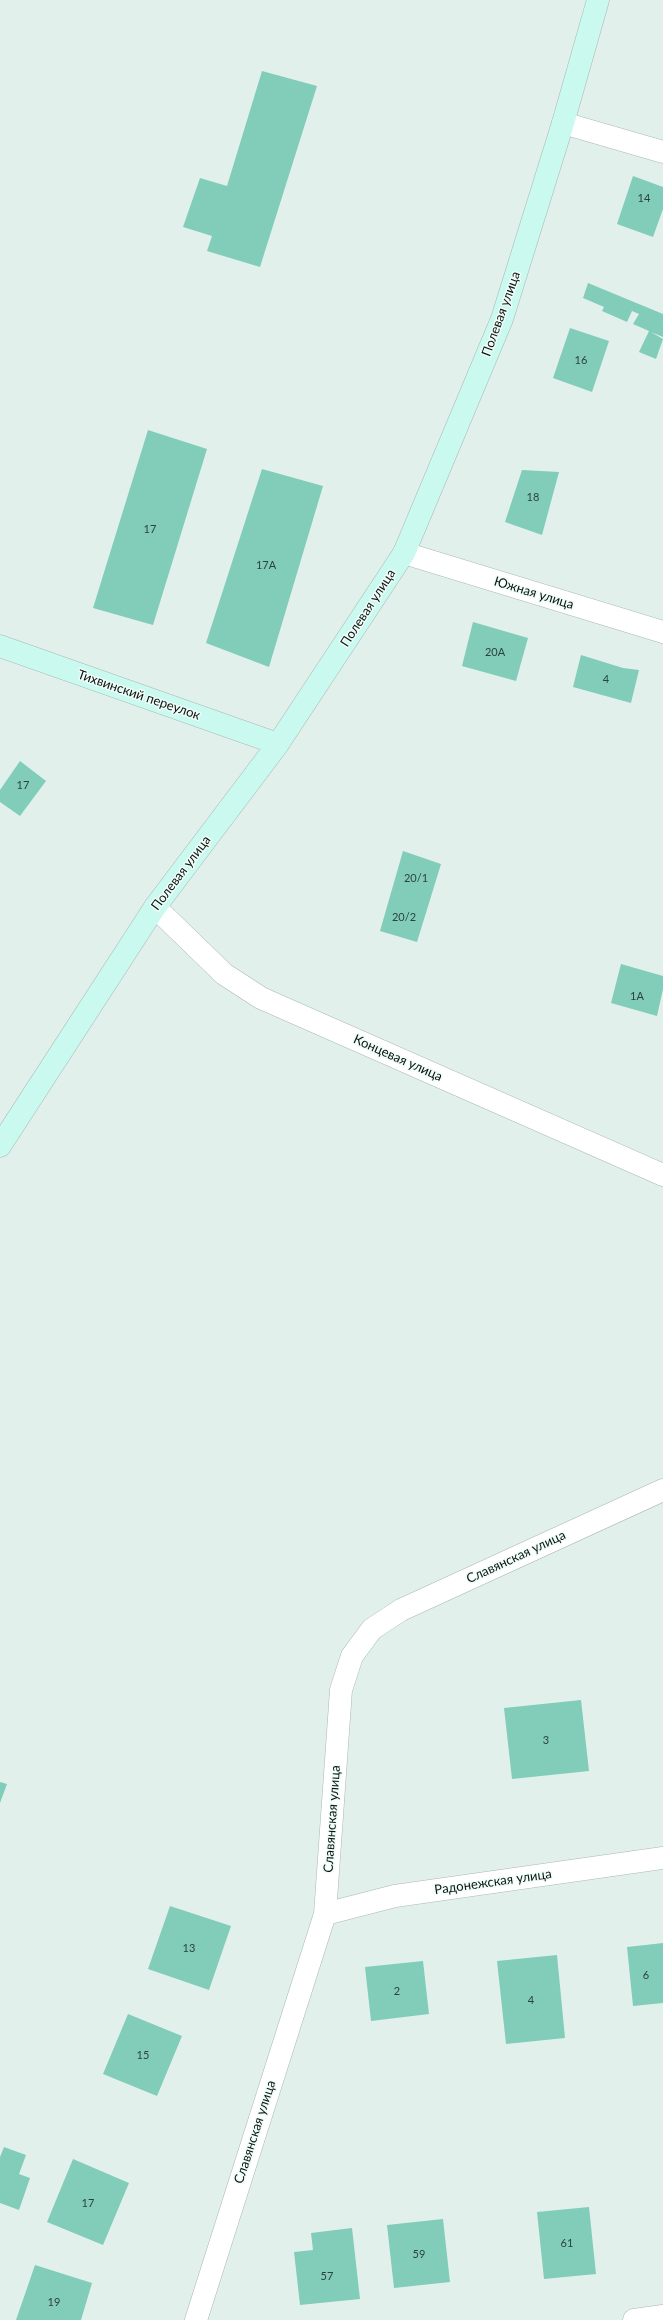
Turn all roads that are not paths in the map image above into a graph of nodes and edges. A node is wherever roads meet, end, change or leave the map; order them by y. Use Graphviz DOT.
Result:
graph roads {
  1 [pos="598,0"];
  2 [pos="563,123"];
  3 [pos="663,152"];
  4 [pos="404,553"];
  5 [pos="663,632"];
  6 [pos="0,646"];
  7 [pos="278,744"];
  8 [pos="155,907"];
  9 [pos="0,1146"];
  10 [pos="663,1175"];
  11 [pos="663,1490"];
  12 [pos="663,1858"];
  13 [pos="325,1914"];
  14 [pos="663,2316"];
  15 [pos="196,2320"];
  16 [pos="634,2320"];
  1 -- 2 [label="street, Полевая улица"];
  2 -- 3 [label="street"];
  2 -- 4 [label="street, Полевая улица"];
  4 -- 5 [label="street, Южная улица"];
  4 -- 7 [label="street, Полевая улица"];
  6 -- 7 [label="street, Тихвинский переулок"];
  7 -- 8 [label="street, Полевая улица"];
  8 -- 9 [label="street, Полевая улица"];
  8 -- 10 [label="street, Концевая улица"];
  11 -- 13 [label="street, Славянская улица"];
  12 -- 13 [label="street, Радонежская улица"];
  13 -- 15 [label="street, Славянская улица"];
  14 -- 16 [label="street"];
}
